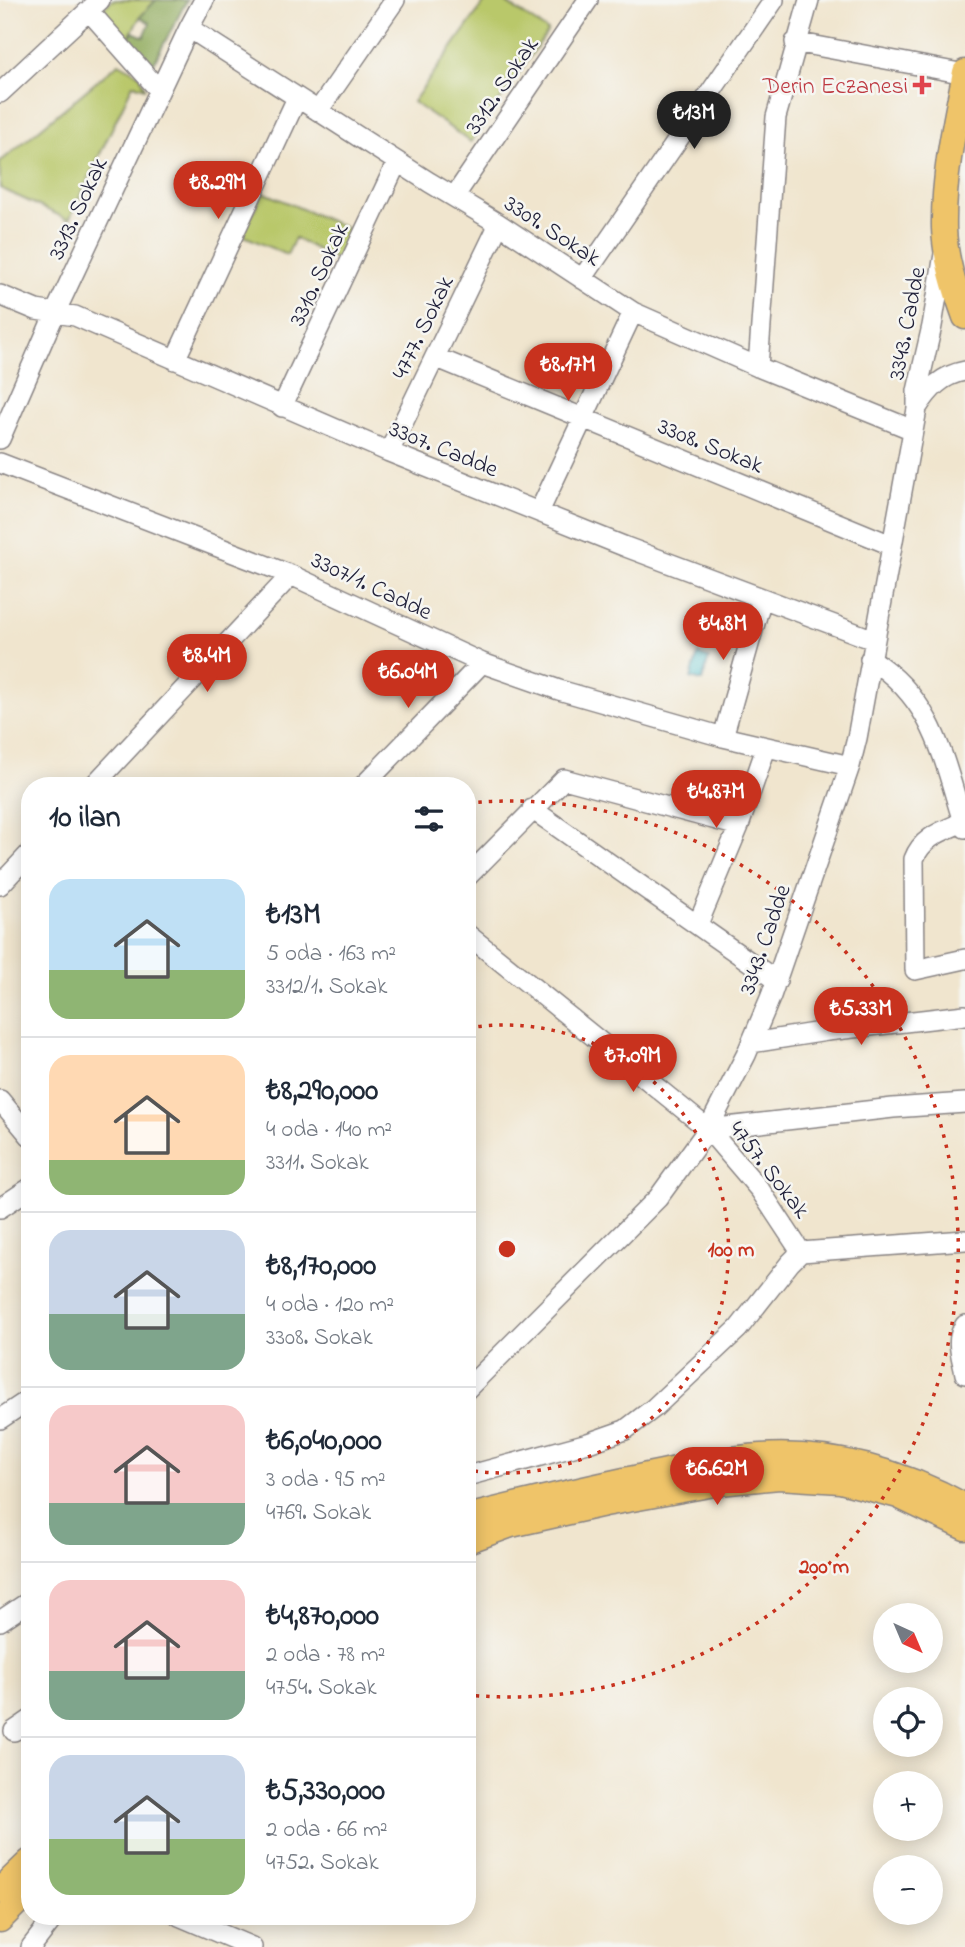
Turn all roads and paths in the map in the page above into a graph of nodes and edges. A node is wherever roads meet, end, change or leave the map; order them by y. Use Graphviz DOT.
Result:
graph roads {
  1 [pos="204,0"];
  2 [pos="395,0"];
  3 [pos="588,0"];
  4 [pos="774,0"];
  5 [pos="809,0"];
  6 [pos="95,5"];
  7 [pos="189,28"];
  8 [pos="795,42"];
  9 [pos="965,73"];
  10 [pos="159,90"];
  11 [pos="0,93"];
  12 [pos="297,98"];
  13 [pos="318,111"];
  14 [pos="397,162"];
  15 [pos="454,197"];
  16 [pos="499,224"];
  17 [pos="946,246"];
  18 [pos="582,279"];
  19 [pos="0,295"];
  20 [pos="633,312"];
  21 [pos="55,313"];
  22 [pos="965,317"];
  23 [pos="435,357"];
  24 [pos="175,360"];
  25 [pos="758,367"];
  26 [pos="965,371"];
  27 [pos="282,407"];
  28 [pos="917,409"];
  29 [pos="582,419"];
  30 [pos="913,430"];
  31 [pos="0,439"];
  32 [pos="389,452"];
  33 [pos="0,463"];
  34 [pos="539,512"];
  35 [pos="891,545"];
  36 [pos="291,575"];
  37 [pos="762,598"];
  38 [pos="874,640"];
  39 [pos="870,659"];
  40 [pos="482,663"];
  41 [pos="723,737"];
  42 [pos="766,748"];
  43 [pos="850,765"];
  44 [pos="101,777"];
  45 [pos="372,777"];
  46 [pos="532,809"];
  47 [pos="964,825"];
  48 [pos="739,826"];
  49 [pos="21,863"];
  50 [pos="476,868"];
  51 [pos="0,885"];
  52 [pos="698,924"];
  53 [pos="476,941"];
  54 [pos="965,959"];
  55 [pos="777,981"];
  56 [pos="965,1015"];
  57 [pos="751,1042"];
  58 [pos="0,1100"];
  59 [pos="965,1103"];
  60 [pos="21,1125"];
  61 [pos="708,1129"];
  62 [pos="21,1194"];
  63 [pos="0,1208"];
  64 [pos="965,1240"];
  65 [pos="801,1252"];
  66 [pos="963,1328"];
  67 [pos="965,1374"];
  68 [pos="476,1381"];
  69 [pos="21,1405"];
  70 [pos="0,1419"];
  71 [pos="476,1474"];
  72 [pos="965,1506"];
  73 [pos="476,1515"];
  74 [pos="965,1528"];
  75 [pos="476,1538"];
  76 [pos="21,1607"];
  77 [pos="0,1621"];
  78 [pos="21,1870"];
  79 [pos="0,1890"];
  80 [pos="21,1899"];
  81 [pos="0,1920"];
  82 [pos="48,1925"];
  83 [pos="191,1925"];
  84 [pos="210,1939"];
  85 [pos="31,1947"];
  86 [pos="252,1947"];
  1 -- 7 [label="street, 3313. Sokak"];
  2 -- 13 [label="street"];
  3 -- 15 [label="street, 3312. Sokak"];
  4 -- 18 [label="street"];
  5 -- 8 [label="street"];
  6 -- 10 [label="street"];
  6 -- 11 [label="street"];
  7 -- 10 [label="street, 3313. Sokak"];
  7 -- 12 [label="street, 3309. Sokak"];
  8 -- 9 [label="street"];
  8 -- 25 [label="street"];
  9 -- 17 [label="main road"];
  10 -- 21 [label="street, 3313. Sokak"];
  12 -- 13 [label="street, 3309. Sokak"];
  12 -- 24 [label="street"];
  13 -- 14 [label="street, 3309. Sokak"];
  14 -- 15 [label="street, 3309. Sokak"];
  14 -- 27 [label="street, 3310. Sokak"];
  15 -- 16 [label="street, 3309. Sokak"];
  16 -- 18 [label="street, 3309. Sokak"];
  16 -- 23 [label="street, 4777. Sokak"];
  17 -- 22 [label="main road"];
  17 -- 28 [label="street, 3343. Cadde"];
  18 -- 20 [label="street, 3309. Sokak"];
  19 -- 21 [label="street, 3307. Cadde"];
  20 -- 25 [label="street, 3309. Sokak"];
  20 -- 29 [label="street"];
  21 -- 24 [label="street, 3307. Cadde"];
  21 -- 31 [label="street, 3313. Sokak"];
  23 -- 29 [label="street, 3308. Sokak"];
  23 -- 32 [label="street, 4777. Sokak"];
  24 -- 27 [label="street, 3307. Cadde"];
  25 -- 30 [label="street, 3309. Sokak"];
  26 -- 28 [label="street, 3343. Cadde"];
  27 -- 32 [label="street, 3307. Cadde"];
  28 -- 30 [label="street, 3343. Cadde"];
  29 -- 34 [label="street"];
  29 -- 35 [label="street, 3308. Sokak"];
  30 -- 35 [label="street, 3343. Cadde"];
  32 -- 34 [label="street, 3307. Cadde"];
  33 -- 36 [label="street, 3307/1. Cadde"];
  34 -- 37 [label="street, 3307. Cadde"];
  35 -- 38 [label="street, 3343. Cadde"];
  36 -- 40 [label="street, 3307/1. Cadde"];
  36 -- 44 [label="street"];
  37 -- 38 [label="street, 3307. Cadde"];
  37 -- 41 [label="street"];
  38 -- 39 [label="street, 3343. Cadde"];
  39 -- 43 [label="street, 3343. Cadde"];
  39 -- 47 [label="street"];
  40 -- 41 [label="street, 3307/1. Cadde"];
  40 -- 45 [label="street"];
  41 -- 42 [label="street, 3307/1. Cadde"];
  42 -- 43 [label="street, 3307/1. Cadde"];
  42 -- 48 [label="street"];
  43 -- 55 [label="street, 3343. Cadde"];
  46 -- 48 [label="street"];
  46 -- 50 [label="street"];
  46 -- 52 [label="street"];
  47 -- 54 [label="street"];
  48 -- 52 [label="street"];
  49 -- 51 [label="street"];
  52 -- 55 [label="street"];
  53 -- 61 [label="street, 4757. Sokak"];
  55 -- 57 [label="street, 3343. Cadde"];
  56 -- 57 [label="street"];
  57 -- 61 [label="street, 3343. Cadde"];
  58 -- 60 [label="street"];
  59 -- 61 [label="street"];
  61 -- 65 [label="street, 4757. Sokak"];
  61 -- 68 [label="street, 3343. Cadde"];
  62 -- 63 [label="street"];
  64 -- 65 [label="street"];
  65 -- 71 [label="street"];
  66 -- 67 [label="street"];
  69 -- 70 [label="street"];
  72 -- 73 [label="main road"];
  74 -- 75 [label="main road"];
  76 -- 77 [label="street"];
  78 -- 79 [label="main road"];
  80 -- 81 [label="main road"];
  82 -- 85 [label="street"];
  83 -- 84 [label="street"];
  84 -- 86 [label="street"];
}
